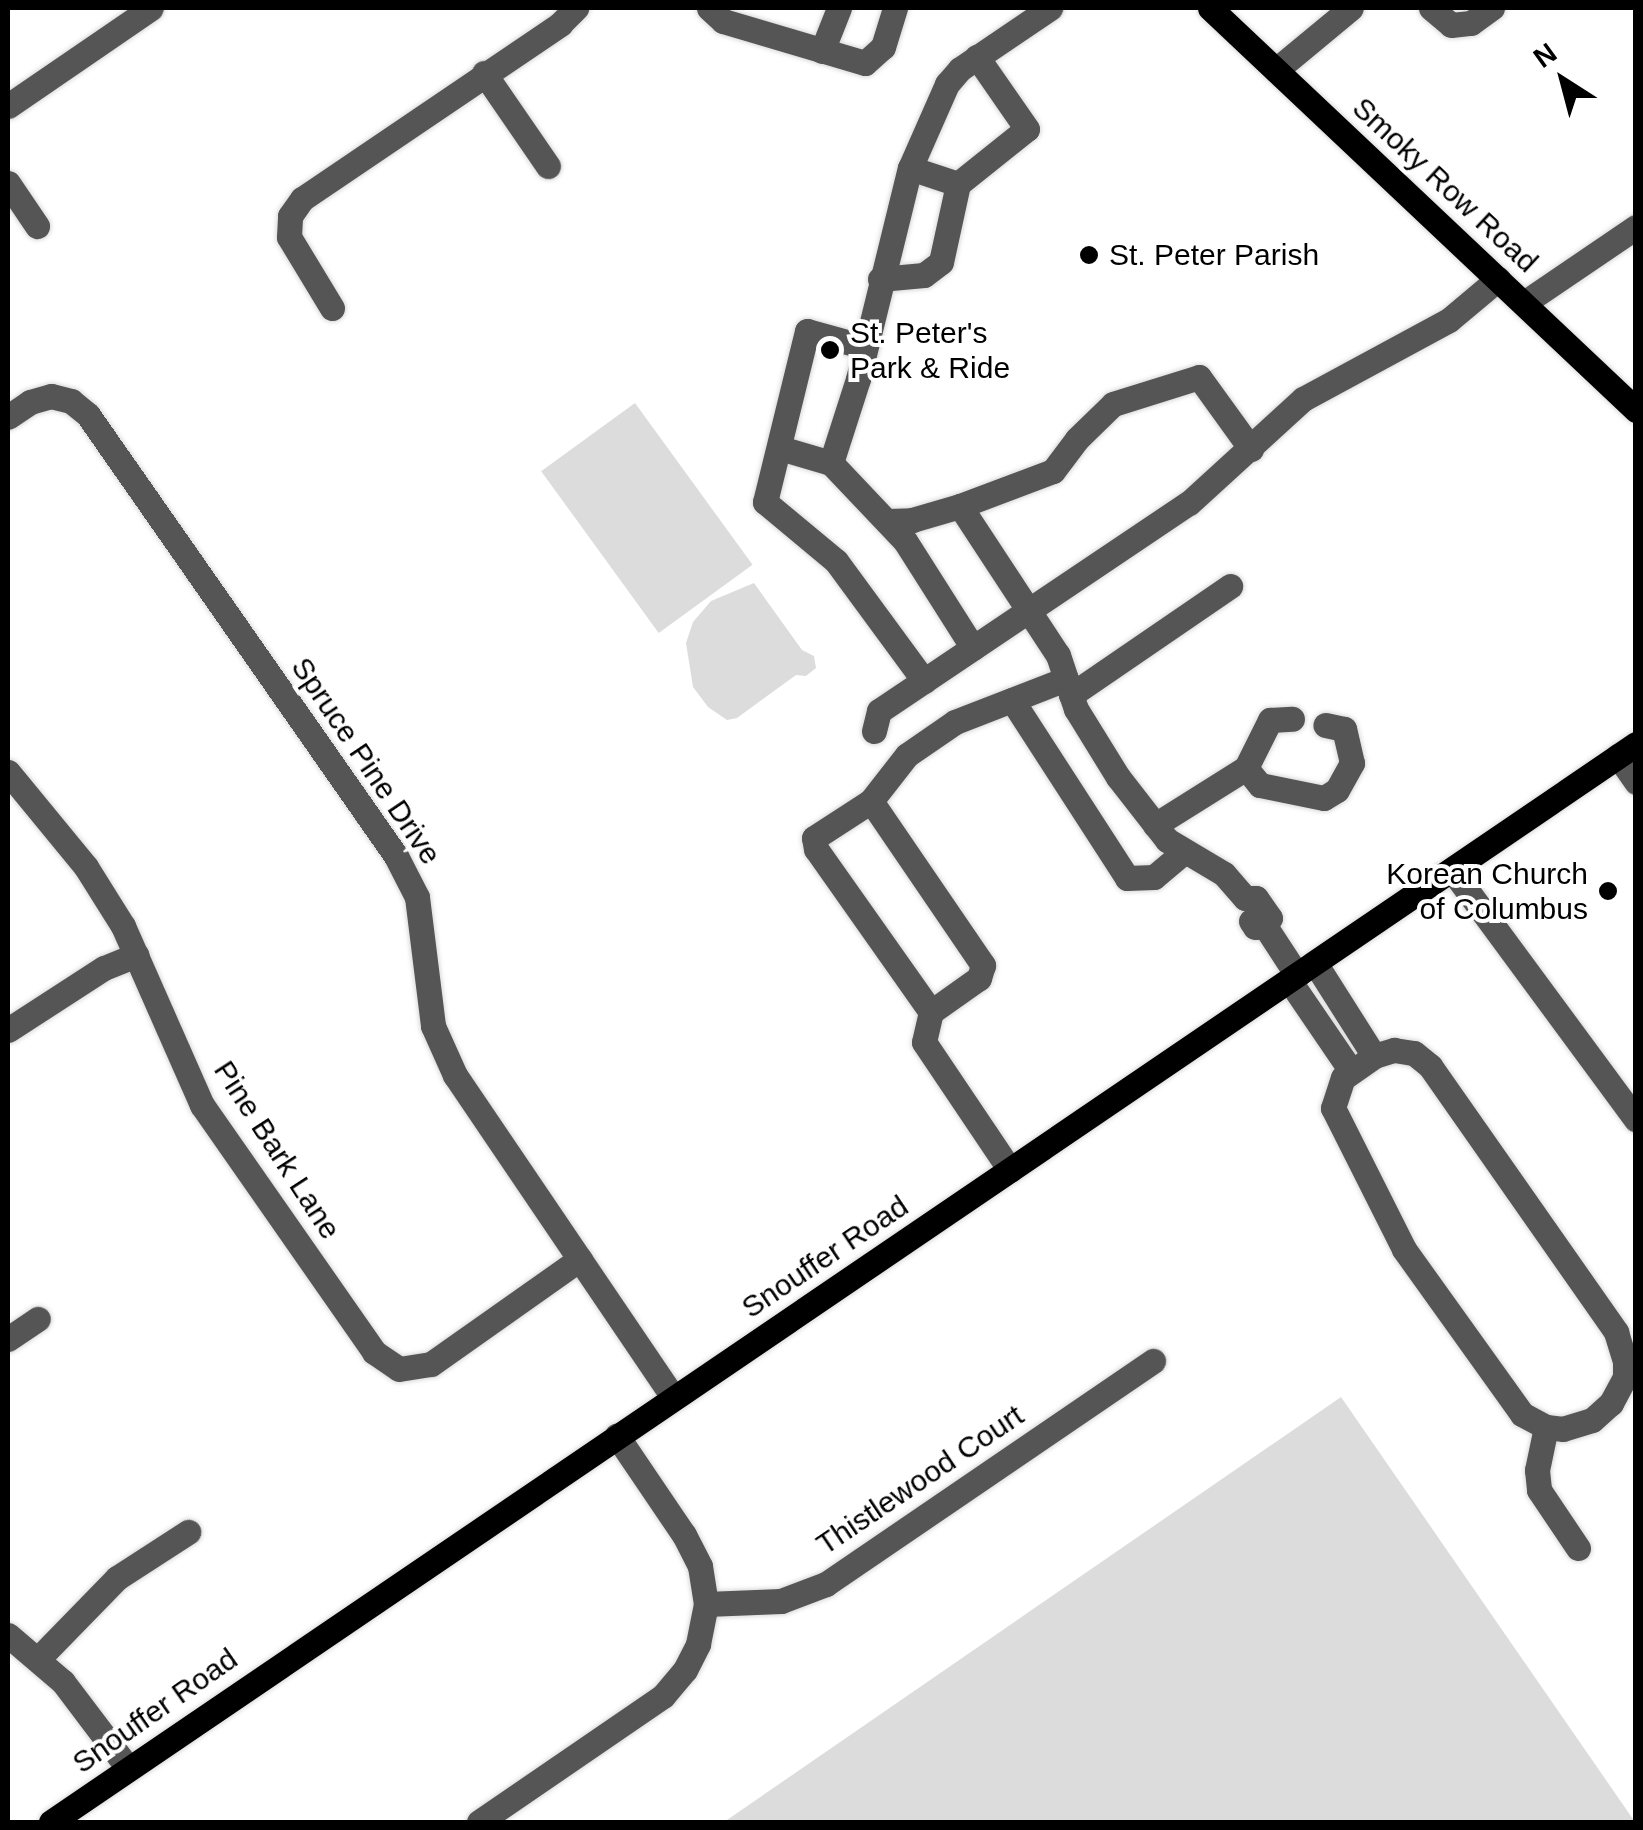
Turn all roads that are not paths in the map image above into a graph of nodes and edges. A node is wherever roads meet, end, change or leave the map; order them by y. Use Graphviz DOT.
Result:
graph roads {
  1 [pos="576,8"];
  2 [pos="709,8"];
  3 [pos="839,8"];
  4 [pos="895,8"];
  5 [pos="1050,8"];
  6 [pos="1210,8"];
  7 [pos="1351,8"];
  8 [pos="1431,8"];
  9 [pos="1492,8"];
  10 [pos="144,10"];
  11 [pos="822,51"];
  12 [pos="977,57"];
  13 [pos="1276,70"];
  14 [pos="484,73"];
  15 [pos="8,106"];
  16 [pos="548,166"];
  17 [pos="910,168"];
  18 [pos="8,183"];
  19 [pos="958,184"];
  20 [pos="37,226"];
  21 [pos="1636,227"];
  22 [pos="880,279"];
  23 [pos="1498,279"];
  24 [pos="1524,304"];
  25 [pos="332,308"];
  26 [pos="865,347"];
  27 [pos="1636,410"];
  28 [pos="8,417"];
  29 [pos="780,448"];
  30 [pos="1251,449"];
  31 [pos="831,463"];
  32 [pos="960,506"];
  33 [pos="888,521"];
  34 [pos="1230,586"];
  35 [pos="1030,610"];
  36 [pos="973,648"];
  37 [pos="924,681"];
  38 [pos="1068,687"];
  39 [pos="1012,700"];
  40 [pos="1292,719"];
  41 [pos="1325,725"];
  42 [pos="874,731"];
  43 [pos="1627,751"];
  44 [pos="8,772"];
  45 [pos="1253,776"];
  46 [pos="1636,782"];
  47 [pos="871,801"];
  48 [pos="1155,825"];
  49 [pos="1186,851"];
  50 [pos="1452,870"];
  51 [pos="137,954"];
  52 [pos="1300,973"];
  53 [pos="931,1012"];
  54 [pos="8,1030"];
  55 [pos="1374,1056"];
  56 [pos="1351,1071"];
  57 [pos="1632,1109"];
  58 [pos="1010,1170"];
  59 [pos="580,1259"];
  60 [pos="38,1318"];
  61 [pos="8,1339"];
  62 [pos="1153,1361"];
  63 [pos="1630,1379"];
  64 [pos="674,1397"];
  65 [pos="1546,1428"];
  66 [pos="617,1436"];
  67 [pos="188,1532"];
  68 [pos="1578,1548"];
  69 [pos="706,1604"];
  70 [pos="8,1635"];
  71 [pos="39,1658"];
  72 [pos="128,1768"];
  73 [pos="52,1822"];
  74 [pos="479,1822"];
  1 -- 14 [label="street"];
  2 -- 11 [label="street"];
  3 -- 11 [label="street"];
  4 -- 11 [label="street"];
  5 -- 12 [label="street"];
  6 -- 13 [label="main road, Smoky Row Road"];
  7 -- 13 [label="street"];
  8 -- 9 [label="street"];
  10 -- 15 [label="street"];
  12 -- 17 [label="street"];
  12 -- 19 [label="street"];
  13 -- 23 [label="main road, Smoky Row Road"];
  14 -- 16 [label="street"];
  14 -- 25 [label="street"];
  17 -- 19 [label="street"];
  17 -- 22 [label="street"];
  18 -- 20 [label="street"];
  19 -- 22 [label="street"];
  21 -- 24 [label="street"];
  22 -- 26 [label="street"];
  23 -- 24 [label="main road, Smoky Row Road"];
  23 -- 30 [label="street"];
  24 -- 27 [label="main road, Smoky Row Road"];
  26 -- 29 [label="street"];
  26 -- 31 [label="street"];
  28 -- 59 [label="street, Spruce Pine Drive"];
  29 -- 31 [label="street"];
  29 -- 37 [label="street"];
  30 -- 32 [label="street"];
  30 -- 35 [label="street"];
  31 -- 33 [label="street"];
  32 -- 33 [label="street"];
  32 -- 35 [label="street"];
  33 -- 36 [label="street"];
  34 -- 38 [label="street"];
  35 -- 36 [label="street"];
  35 -- 38 [label="street"];
  36 -- 37 [label="street"];
  37 -- 42 [label="street"];
  38 -- 39 [label="street"];
  38 -- 48 [label="street"];
  39 -- 47 [label="street"];
  39 -- 49 [label="street"];
  40 -- 45 [label="street"];
  41 -- 45 [label="street"];
  43 -- 46 [label="street"];
  43 -- 50 [label="main road, Snouffer Road"];
  44 -- 51 [label="street, Pine Bark Lane"];
  45 -- 48 [label="street"];
  47 -- 53 [label="street"];
  47 -- 53 [label="street"];
  48 -- 49 [label="street"];
  49 -- 52 [label="street"];
  50 -- 52 [label="main road, Snouffer Road"];
  50 -- 57 [label="street"];
  51 -- 54 [label="street"];
  51 -- 59 [label="street, Pine Bark Lane"];
  52 -- 55 [label="street"];
  52 -- 56 [label="street"];
  52 -- 58 [label="main road, Snouffer Road"];
  53 -- 58 [label="street"];
  55 -- 56 [label="street"];
  55 -- 63 [label="street"];
  56 -- 65 [label="street"];
  58 -- 64 [label="main road, Snouffer Road"];
  59 -- 64 [label="street, Spruce Pine Drive"];
  60 -- 61 [label="street"];
  62 -- 69 [label="street, Thistlewood Court"];
  63 -- 65 [label="street"];
  64 -- 66 [label="main road, Snouffer Road"];
  65 -- 68 [label="street"];
  66 -- 69 [label="street"];
  66 -- 72 [label="main road, Snouffer Road"];
  67 -- 71 [label="street"];
  69 -- 74 [label="street"];
  70 -- 71 [label="street"];
  71 -- 72 [label="street"];
  72 -- 73 [label="main road, Snouffer Road"];
}
